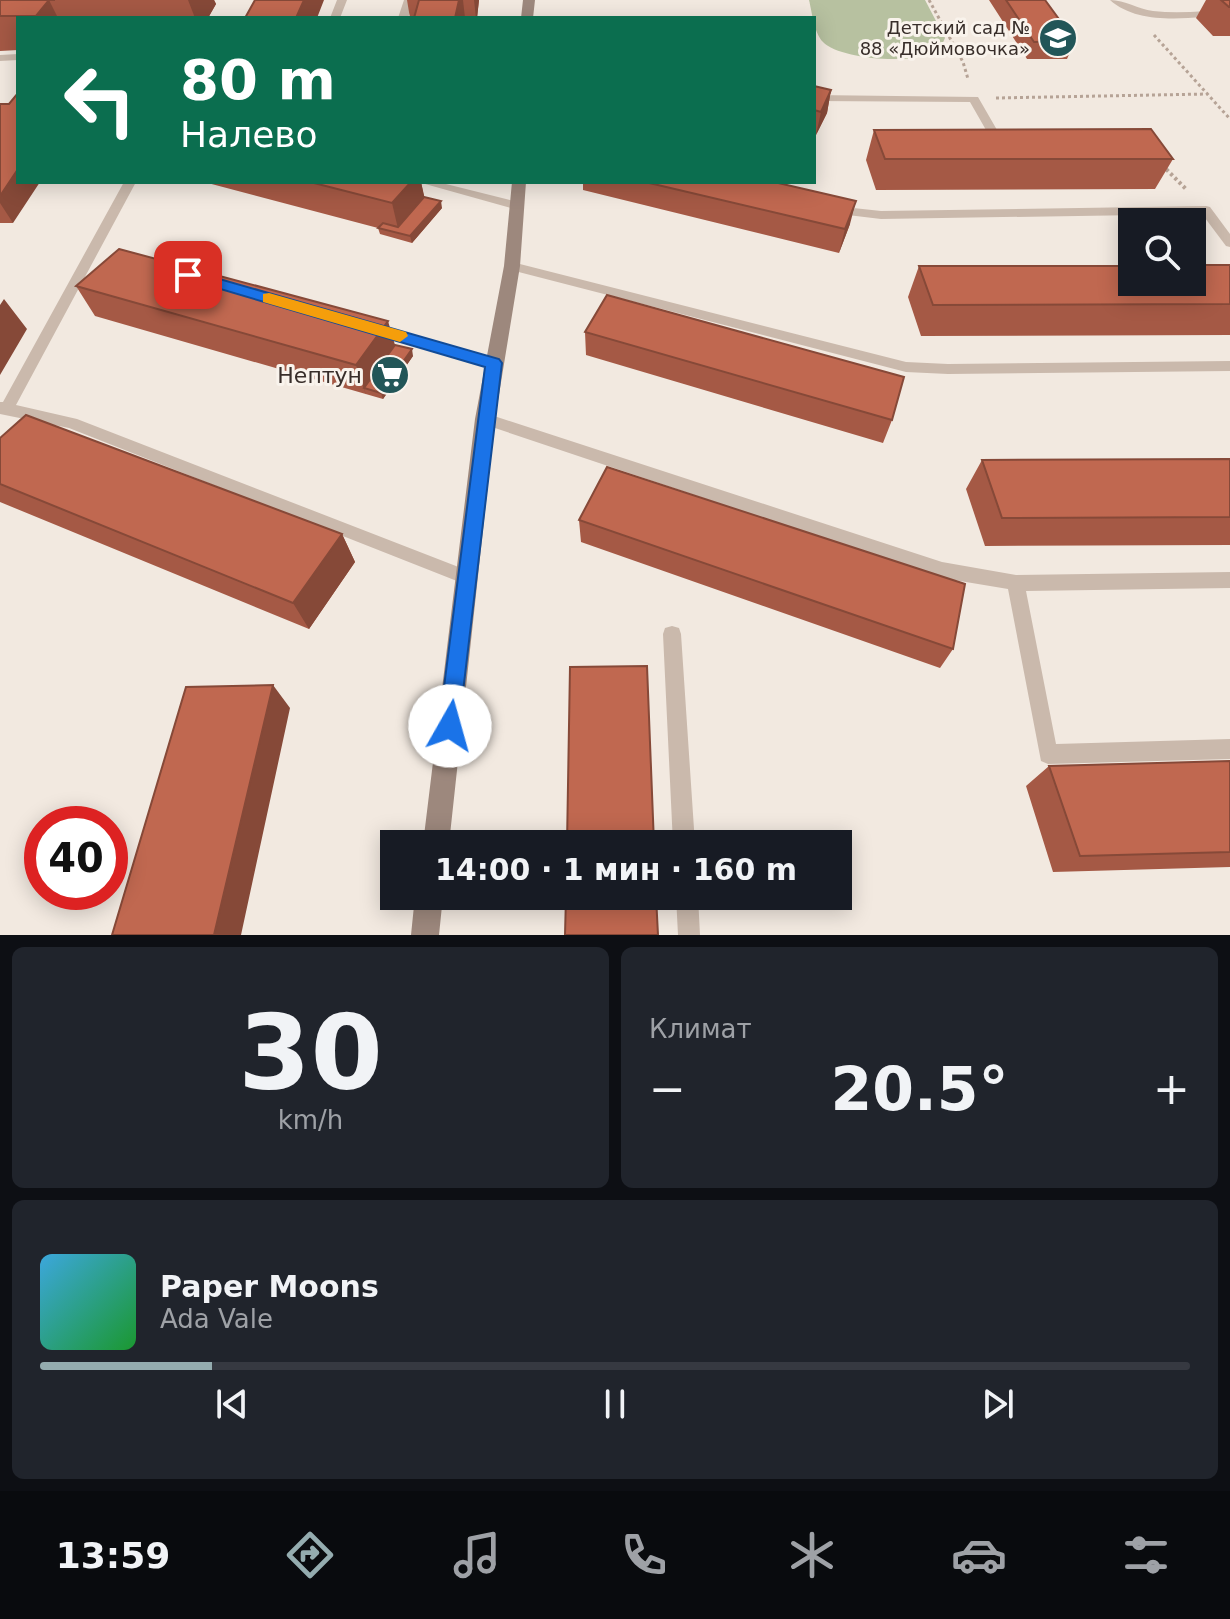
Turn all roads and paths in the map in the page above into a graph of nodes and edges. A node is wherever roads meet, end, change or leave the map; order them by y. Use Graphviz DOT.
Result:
graph roads {
  1 [pos="929,0"];
  2 [pos="1115,0"];
  3 [pos="1174,0"];
  4 [pos="1132,11"];
  5 [pos="1230,12"];
  6 [pos="1194,13"];
  7 [pos="1207,94"];
  8 [pos="816,98"];
  9 [pos="974,99"];
  10 [pos="1230,119"];
  11 [pos="1007,157"];
  12 [pos="1157,159"];
  13 [pos="129,184"];
  14 [pos="432,184"];
  15 [pos="519,184"];
  16 [pos="815,205"];
  17 [pos="518,206"];
  18 [pos="1204,208"];
  19 [pos="1206,210"];
  20 [pos="1118,211"];
  21 [pos="1230,243"];
  22 [pos="512,266"];
  23 [pos="356,323"];
  24 [pos="494,363"];
  25 [pos="1230,366"];
  26 [pos="3,408"];
  27 [pos="485,419"];
  28 [pos="468,578"];
  29 [pos="1230,580"];
  30 [pos="1016,583"];
  31 [pos="672,634"];
  32 [pos="1230,749"];
  33 [pos="438,830"];
  34 [pos="683,830"];
  35 [pos="428,910"];
  36 [pos="688,910"];
  37 [pos="425,935"];
  38 [pos="689,935"];
  1 -- 9 [label="path"];
  2 -- 4 [label="lane"];
  3 -- 6 [label="lane"];
  4 -- 6 [label="lane"];
  4 -- 7 [label="path"];
  5 -- 6 [label="lane"];
  7 -- 9 [label="path"];
  7 -- 10 [label="path"];
  8 -- 9 [label="lane"];
  9 -- 11 [label="lane"];
  12 -- 18 [label="path"];
  13 -- 26 [label="lane"];
  14 -- 17 [label="lane"];
  15 -- 17 [label="street"];
  16 -- 20 [label="lane"];
  17 -- 22 [label="street"];
  19 -- 21 [label="lane"];
  22 -- 24 [label="street"];
  22 -- 25 [label="lane"];
  23 -- 24 [label="lane"];
  24 -- 27 [label="street"];
  26 -- 28 [label="lane"];
  27 -- 28 [label="street"];
  27 -- 30 [label="lane"];
  28 -- 33 [label="street"];
  29 -- 30 [label="lane"];
  30 -- 32 [label="lane"];
  31 -- 34 [label="lane"];
  35 -- 37 [label="street"];
  36 -- 38 [label="lane"];
}
